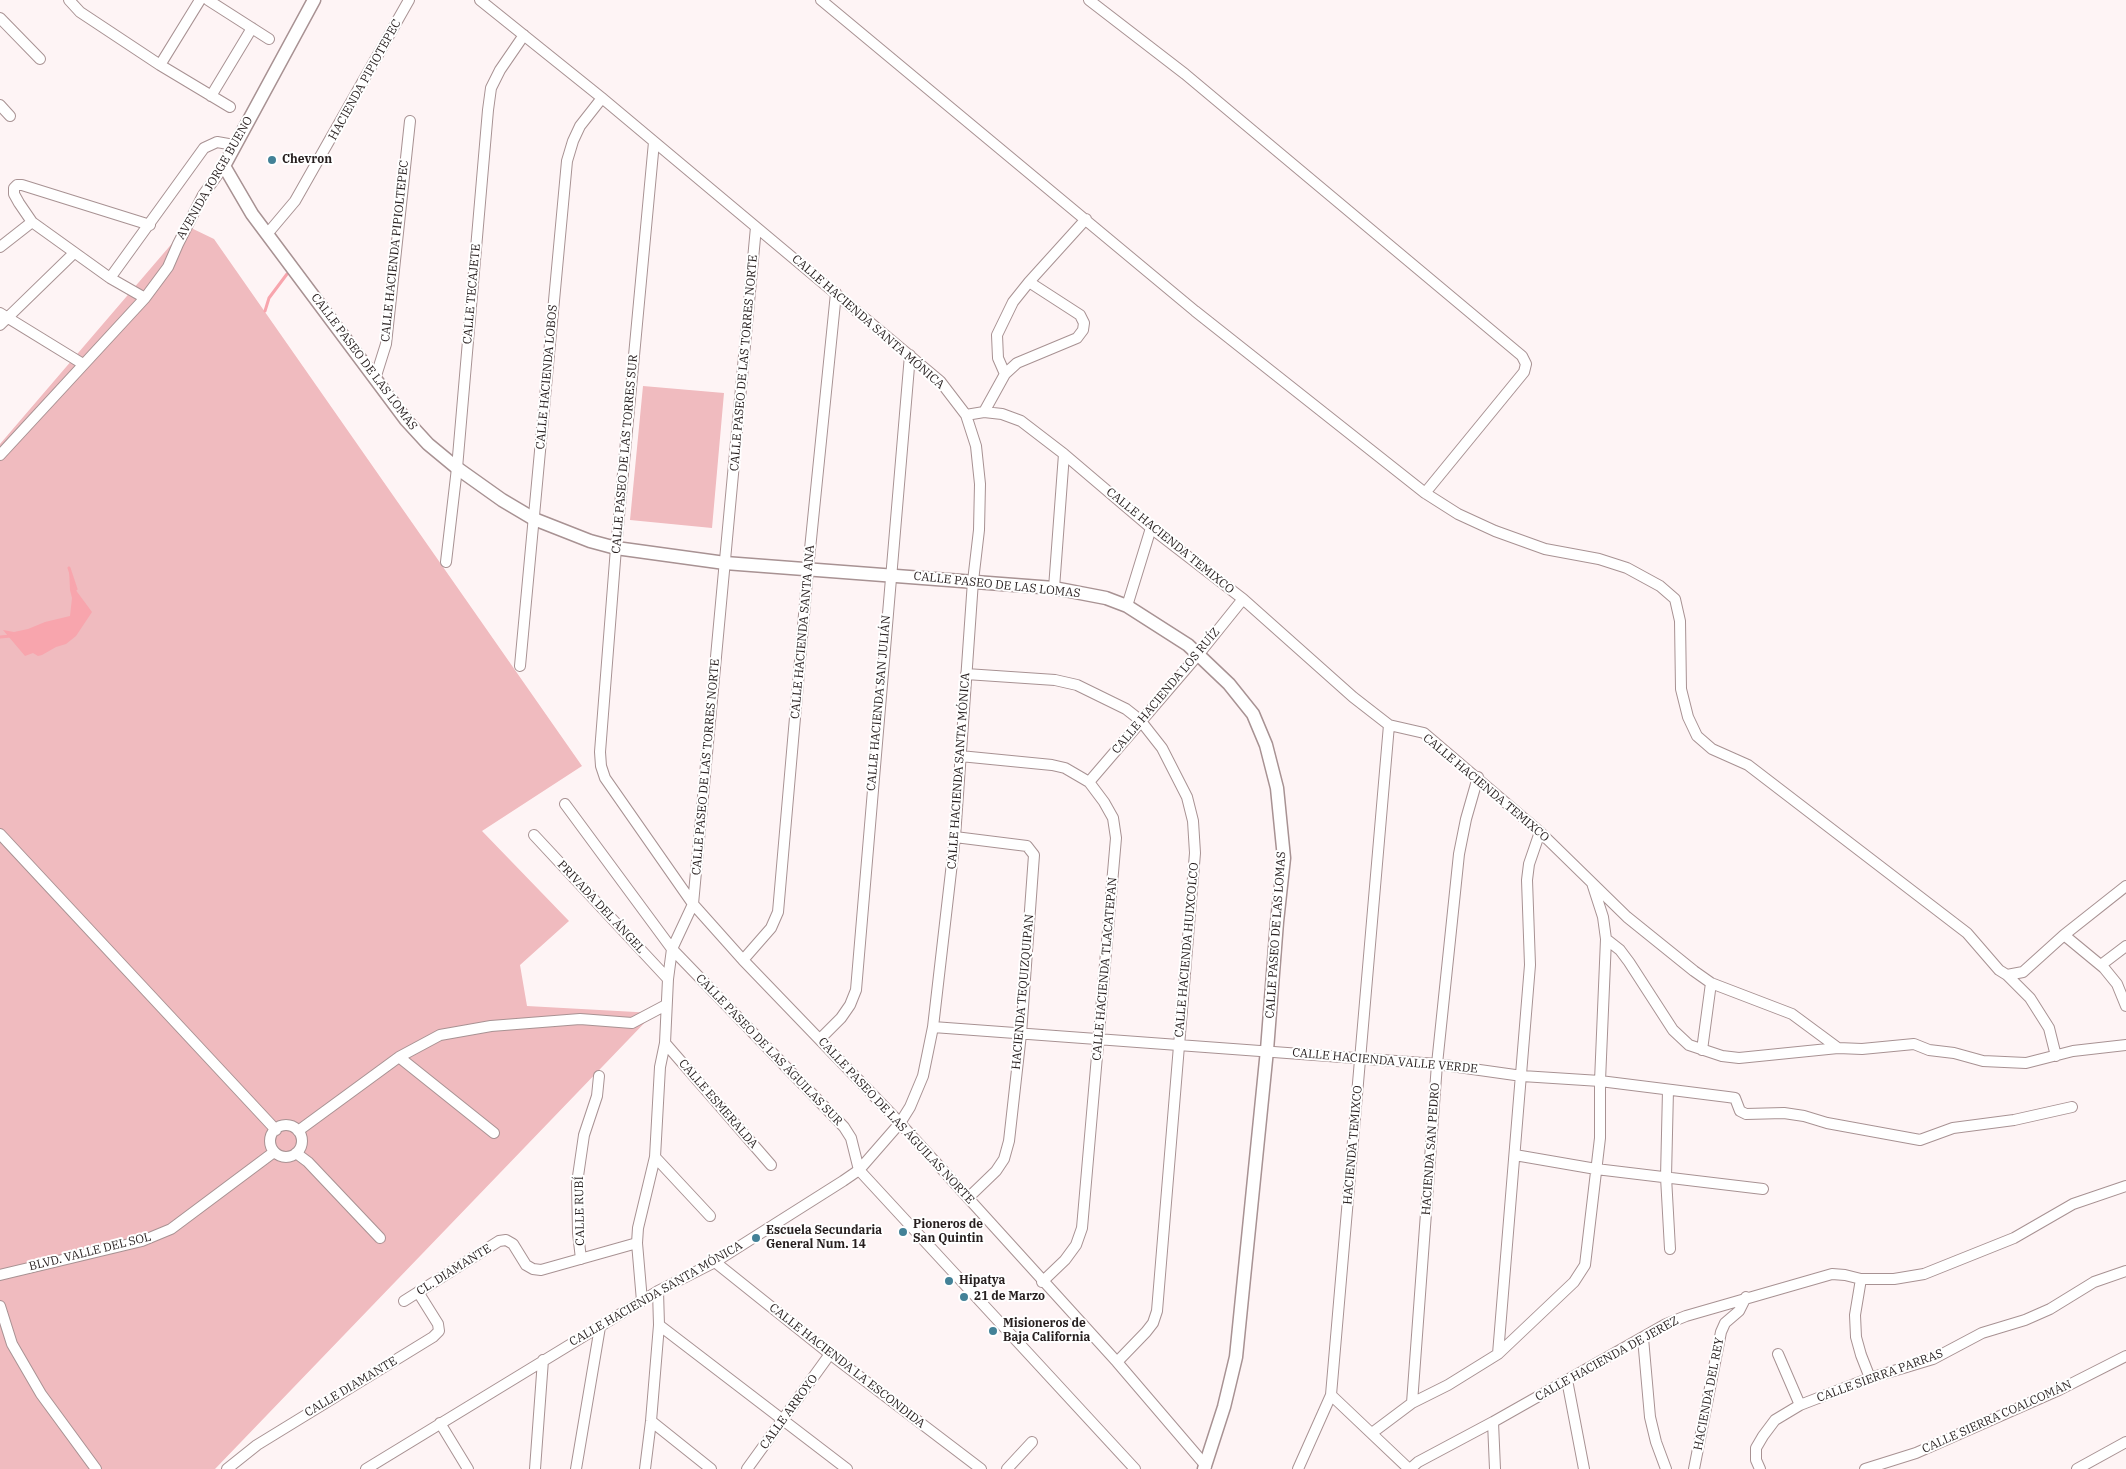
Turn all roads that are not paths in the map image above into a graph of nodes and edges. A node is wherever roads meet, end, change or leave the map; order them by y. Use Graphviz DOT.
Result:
graph roads {
  1 [pos="69,0"];
  2 [pos="200,0"];
  3 [pos="208,0"];
  4 [pos="314,0"];
  5 [pos="410,0"];
  6 [pos="480,0"];
  7 [pos="821,0"];
  8 [pos="1089,0"];
  9 [pos="0,18"];
  10 [pos="252,28"];
  11 [pos="524,35"];
  12 [pos="269,38"];
  13 [pos="40,59"];
  14 [pos="160,65"];
  15 [pos="211,96"];
  16 [pos="602,98"];
  17 [pos="0,105"];
  18 [pos="230,107"];
  19 [pos="10,116"];
  20 [pos="410,121"];
  21 [pos="654,142"];
  22 [pos="234,146"];
  23 [pos="224,166"];
  24 [pos="1086,219"];
  25 [pos="32,222"];
  26 [pos="150,226"];
  27 [pos="756,226"];
  28 [pos="268,233"];
  29 [pos="0,246"];
  30 [pos="74,253"];
  31 [pos="110,278"];
  32 [pos="1029,282"];
  33 [pos="836,293"];
  34 [pos="145,298"];
  35 [pos="2,319"];
  36 [pos="910,355"];
  37 [pos="83,364"];
  38 [pos="1005,374"];
  39 [pos="375,379"];
  40 [pos="984,412"];
  41 [pos="966,415"];
  42 [pos="1064,454"];
  43 [pos="0,455"];
  44 [pos="457,468"];
  45 [pos="1425,493"];
  46 [pos="534,519"];
  47 [pos="1151,528"];
  48 [pos="616,548"];
  49 [pos="446,562"];
  50 [pos="725,563"];
  51 [pos="808,568"];
  52 [pos="890,574"];
  53 [pos="973,581"];
  54 [pos="1054,588"];
  55 [pos="1243,599"];
  56 [pos="1127,606"];
  57 [pos="1198,655"];
  58 [pos="520,666"];
  59 [pos="966,674"];
  60 [pos="1140,720"];
  61 [pos="1389,725"];
  62 [pos="960,756"];
  63 [pos="601,766"];
  64 [pos="1478,777"];
  65 [pos="1089,782"];
  66 [pos="565,804"];
  67 [pos="1540,832"];
  68 [pos="0,834"];
  69 [pos="534,835"];
  70 [pos="955,836"];
  71 [pos="1592,882"];
  72 [pos="2126,886"];
  73 [pos="693,904"];
  74 [pos="2064,935"];
  75 [pos="1606,939"];
  76 [pos="2126,946"];
  77 [pos="672,949"];
  78 [pos="743,960"];
  79 [pos="2101,965"];
  80 [pos="2007,975"];
  81 [pos="668,979"];
  82 [pos="1711,983"];
  83 [pos="666,1004"];
  84 [pos="2126,1006"];
  85 [pos="933,1027"];
  86 [pos="1021,1034"];
  87 [pos="820,1039"];
  88 [pos="1099,1039"];
  89 [pos="665,1043"];
  90 [pos="1178,1045"];
  91 [pos="2126,1045"];
  92 [pos="1838,1048"];
  93 [pos="1268,1050"];
  94 [pos="1702,1050"];
  95 [pos="2056,1056"];
  96 [pos="399,1057"];
  97 [pos="1360,1059"];
  98 [pos="1437,1064"];
  99 [pos="599,1076"];
  100 [pos="1522,1076"];
  101 [pos="1600,1081"];
  102 [pos="1668,1090"];
  103 [pos="2072,1108"];
  104 [pos="900,1123"];
  105 [pos="276,1130"];
  106 [pos="298,1131"];
  107 [pos="494,1133"];
  108 [pos="274,1152"];
  109 [pos="296,1153"];
  110 [pos="1515,1155"];
  111 [pos="655,1157"];
  112 [pos="771,1165"];
  113 [pos="1596,1169"];
  114 [pos="859,1170"];
  115 [pos="1666,1177"];
  116 [pos="2126,1186"];
  117 [pos="1763,1189"];
  118 [pos="968,1198"];
  119 [pos="710,1216"];
  120 [pos="380,1238"];
  121 [pos="637,1243"];
  122 [pos="1670,1249"];
  123 [pos="581,1259"];
  124 [pos="715,1262"];
  125 [pos="2126,1270"];
  126 [pos="0,1275"];
  127 [pos="1860,1279"];
  128 [pos="1042,1282"];
  129 [pos="658,1291"];
  130 [pos="418,1292"];
  131 [pos="1746,1297"];
  132 [pos="404,1301"];
  133 [pos="642,1301"];
  134 [pos="0,1306"];
  135 [pos="659,1326"];
  136 [pos="600,1327"];
  137 [pos="1643,1338"];
  138 [pos="830,1354"];
  139 [pos="1498,1354"];
  140 [pos="1778,1354"];
  141 [pos="2126,1356"];
  142 [pos="543,1360"];
  143 [pos="1117,1362"];
  144 [pos="1870,1378"];
  145 [pos="1567,1380"];
  146 [pos="1331,1395"];
  147 [pos="1412,1403"];
  148 [pos="1800,1405"];
  149 [pos="784,1420"];
  150 [pos="651,1422"];
  151 [pos="1493,1422"];
  152 [pos="440,1423"];
  153 [pos="1372,1433"];
  154 [pos="1032,1442"];
  155 [pos="2126,1442"];
  156 [pos="1205,1467"];
  157 [pos="372,1468"];
  158 [pos="96,1469"];
  159 [pos="227,1469"];
  160 [pos="468,1469"];
  161 [pos="535,1469"];
  162 [pos="576,1469"];
  163 [pos="645,1469"];
  164 [pos="711,1469"];
  165 [pos="747,1469"];
  166 [pos="847,1469"];
  167 [pos="981,1469"];
  168 [pos="1007,1469"];
  169 [pos="1135,1469"];
  170 [pos="1298,1469"];
  171 [pos="1409,1469"];
  172 [pos="1495,1469"];
  173 [pos="1584,1469"];
  174 [pos="1666,1469"];
  175 [pos="1694,1469"];
  176 [pos="1760,1469"];
  177 [pos="1865,1469"];
  178 [pos="2077,1469"];
  1 -- 14 [label="street"];
  2 -- 14 [label="street"];
  3 -- 10 [label="street"];
  4 -- 22 [label="main road, AVENIDA JORGE BUENO"];
  5 -- 28 [label="street, HACIENDA PIPIOTEPEC"];
  6 -- 11 [label="street, CALLE HACIENDA SANTA MÓNICA"];
  7 -- 24 [label="street"];
  8 -- 45 [label="street"];
  9 -- 13 [label="street"];
  10 -- 12 [label="street"];
  10 -- 15 [label="street"];
  11 -- 16 [label="street, CALLE HACIENDA SANTA MÓNICA"];
  11 -- 44 [label="street, CALLE TECAJETE"];
  14 -- 15 [label="street"];
  15 -- 18 [label="street"];
  16 -- 21 [label="street, CALLE HACIENDA SANTA MÓNICA"];
  16 -- 46 [label="street, CALLE HACIENDA LOBOS"];
  17 -- 19 [label="street"];
  20 -- 39 [label="street, CALLE HACIENDA PIPIOLTEPEC"];
  21 -- 27 [label="street, CALLE HACIENDA SANTA MÓNICA"];
  21 -- 48 [label="street, CALLE PASEO DE LAS TORRES SUR"];
  22 -- 23 [label="main road, AVENIDA JORGE BUENO"];
  22 -- 26 [label="street"];
  23 -- 28 [label="main road, CALLE PASEO DE LAS LOMAS"];
  23 -- 34 [label="street, AVENIDA JORGE BUENO"];
  24 -- 32 [label="street"];
  24 -- 45 [label="street"];
  25 -- 26 [label="street"];
  25 -- 29 [label="street"];
  25 -- 30 [label="street"];
  26 -- 31 [label="street"];
  27 -- 33 [label="street, CALLE HACIENDA SANTA MÓNICA"];
  27 -- 50 [label="street, CALLE PASEO DE LAS TORRES NORTE"];
  28 -- 39 [label="main road, CALLE PASEO DE LAS LOMAS"];
  30 -- 31 [label="street"];
  30 -- 35 [label="street"];
  31 -- 34 [label="street"];
  32 -- 38 [label="street"];
  32 -- 38 [label="street"];
  33 -- 36 [label="street, CALLE HACIENDA SANTA MÓNICA"];
  33 -- 51 [label="street, CALLE HACIENDA SANTA ANA"];
  34 -- 37 [label="street, AVENIDA JORGE BUENO"];
  35 -- 37 [label="street"];
  36 -- 41 [label="street, CALLE HACIENDA SANTA MÓNICA"];
  36 -- 52 [label="street, CALLE HACIENDA SAN JULIÁN"];
  37 -- 43 [label="street, AVENIDA JORGE BUENO"];
  38 -- 40 [label="street"];
  39 -- 44 [label="main road, CALLE PASEO DE LAS LOMAS"];
  40 -- 41 [label="street, CALLE HACIENDA TEMIXCO"];
  40 -- 42 [label="street, CALLE HACIENDA TEMIXCO"];
  41 -- 53 [label="street, CALLE HACIENDA SANTA MÓNICA"];
  42 -- 47 [label="street, CALLE HACIENDA TEMIXCO"];
  42 -- 54 [label="street"];
  44 -- 46 [label="main road, CALLE PASEO DE LAS LOMAS"];
  44 -- 49 [label="street, CALLE TECAJETE"];
  45 -- 80 [label="street"];
  46 -- 48 [label="main road, CALLE PASEO DE LAS LOMAS"];
  46 -- 58 [label="street, CALLE HACIENDA LOBOS"];
  47 -- 55 [label="street, CALLE HACIENDA TEMIXCO"];
  47 -- 56 [label="street"];
  48 -- 50 [label="main road, CALLE PASEO DE LAS LOMAS"];
  48 -- 63 [label="street, CALLE PASEO DE LAS TORRES SUR"];
  50 -- 51 [label="main road, CALLE PASEO DE LAS LOMAS"];
  50 -- 73 [label="street, CALLE PASEO DE LAS TORRES NORTE"];
  51 -- 52 [label="main road, CALLE PASEO DE LAS LOMAS"];
  51 -- 78 [label="street, CALLE HACIENDA SANTA ANA"];
  52 -- 53 [label="main road, CALLE PASEO DE LAS LOMAS"];
  52 -- 87 [label="street, CALLE HACIENDA SAN JULIÁN"];
  53 -- 54 [label="main road, CALLE PASEO DE LAS LOMAS"];
  53 -- 59 [label="street, CALLE HACIENDA SANTA MÓNICA"];
  54 -- 56 [label="main road, CALLE PASEO DE LAS LOMAS"];
  55 -- 57 [label="street, CALLE HACIENDA LOS RUÍZ"];
  55 -- 61 [label="street, CALLE HACIENDA TEMIXCO"];
  56 -- 57 [label="main road, CALLE PASEO DE LAS LOMAS"];
  57 -- 60 [label="street, CALLE HACIENDA LOS RUÍZ"];
  57 -- 93 [label="main road, CALLE PASEO DE LAS LOMAS"];
  59 -- 60 [label="street, CALLE HACIENDA HUIXCOLCO"];
  59 -- 62 [label="street, CALLE HACIENDA SANTA MÓNICA"];
  60 -- 65 [label="street, CALLE HACIENDA LOS RUÍZ"];
  60 -- 90 [label="street, CALLE HACIENDA HUIXCOLCO"];
  61 -- 64 [label="street, CALLE HACIENDA TEMIXCO"];
  61 -- 97 [label="street, HACIENDA TEMIXCO"];
  62 -- 65 [label="street, CALLE HACIENDA TLACATEPAN"];
  62 -- 70 [label="street, CALLE HACIENDA SANTA MÓNICA"];
  63 -- 73 [label="street, CALLE PASEO DE LAS ÁGUILAS NORTE"];
  64 -- 67 [label="street, CALLE HACIENDA TEMIXCO"];
  64 -- 98 [label="street, HACIENDA SAN PEDRO"];
  65 -- 88 [label="street, CALLE HACIENDA TLACATEPAN"];
  66 -- 77 [label="street, CALLE PASEO DE LAS ÁGUILAS SUR"];
  67 -- 71 [label="street, CALLE HACIENDA TEMIXCO"];
  67 -- 100 [label="street"];
  68 -- 105 [label="street"];
  69 -- 81 [label="street, PRIVADA DEL ÁNGEL"];
  70 -- 85 [label="street, CALLE HACIENDA SANTA MÓNICA"];
  70 -- 86 [label="street, HACIENDA TEQUIZQUIPAN"];
  71 -- 75 [label="street"];
  71 -- 82 [label="street, CALLE HACIENDA TEMIXCO"];
  72 -- 74 [label="street"];
  73 -- 77 [label="street, CALLE PASEO DE LAS TORRES NORTE"];
  73 -- 78 [label="street, CALLE PASEO DE LAS ÁGUILAS NORTE"];
  74 -- 79 [label="street"];
  74 -- 80 [label="street"];
  75 -- 94 [label="street"];
  75 -- 101 [label="street"];
  76 -- 79 [label="street"];
  77 -- 81 [label="street, CALLE PASEO DE LAS TORRES NORTE"];
  77 -- 114 [label="street, CALLE PASEO DE LAS ÁGUILAS SUR"];
  78 -- 87 [label="street, CALLE PASEO DE LAS ÁGUILAS NORTE"];
  79 -- 84 [label="street"];
  80 -- 95 [label="street"];
  81 -- 83 [label="street, CALLE PASEO DE LAS TORRES NORTE"];
  82 -- 92 [label="street, CALLE HACIENDA TEMIXCO"];
  82 -- 94 [label="street"];
  83 -- 89 [label="street, CALLE PASEO DE LAS TORRES NORTE"];
  83 -- 96 [label="street"];
  85 -- 86 [label="street, CALLE HACIENDA VALLE VERDE"];
  85 -- 104 [label="street, CALLE HACIENDA SANTA MÓNICA"];
  86 -- 88 [label="street, CALLE HACIENDA VALLE VERDE"];
  86 -- 118 [label="street, HACIENDA TEQUIZQUIPAN"];
  87 -- 104 [label="street, CALLE PASEO DE LAS ÁGUILAS NORTE"];
  88 -- 90 [label="street, CALLE HACIENDA VALLE VERDE"];
  88 -- 128 [label="street, CALLE HACIENDA TLACATEPAN"];
  89 -- 111 [label="street, CALLE PASEO DE LAS TORRES NORTE"];
  89 -- 112 [label="street, CALLE ESMERALDA"];
  90 -- 93 [label="street, CALLE HACIENDA VALLE VERDE"];
  90 -- 143 [label="street, CALLE HACIENDA HUIXCOLCO"];
  91 -- 95 [label="street"];
  92 -- 94 [label="street"];
  92 -- 95 [label="street"];
  93 -- 97 [label="street, CALLE HACIENDA VALLE VERDE"];
  93 -- 156 [label="main road, CALLE PASEO DE LAS LOMAS"];
  96 -- 106 [label="street"];
  96 -- 107 [label="street"];
  97 -- 98 [label="street, CALLE HACIENDA VALLE VERDE"];
  97 -- 146 [label="street, HACIENDA TEMIXCO"];
  98 -- 100 [label="street, CALLE HACIENDA VALLE VERDE"];
  98 -- 147 [label="street, HACIENDA SAN PEDRO"];
  99 -- 123 [label="street, CALLE RUBÍ"];
  100 -- 101 [label="street, CALLE HACIENDA VALLE VERDE"];
  100 -- 110 [label="street"];
  101 -- 102 [label="street, CALLE HACIENDA VALLE VERDE"];
  101 -- 113 [label="street"];
  102 -- 103 [label="street, CALLE HACIENDA VALLE VERDE"];
  102 -- 115 [label="street"];
  104 -- 114 [label="street, CALLE HACIENDA SANTA MÓNICA"];
  104 -- 118 [label="street, CALLE PASEO DE LAS ÁGUILAS NORTE"];
  105 -- 106 [label="street"];
  105 -- 108 [label="street"];
  106 -- 109 [label="street"];
  108 -- 109 [label="street"];
  108 -- 126 [label="street, BLVD. VALLE DEL SOL"];
  109 -- 120 [label="street"];
  110 -- 113 [label="street"];
  110 -- 139 [label="street"];
  111 -- 119 [label="street"];
  111 -- 121 [label="street, CALLE PASEO DE LAS TORRES NORTE"];
  113 -- 115 [label="street"];
  113 -- 139 [label="street"];
  114 -- 124 [label="street, CALLE HACIENDA SANTA MÓNICA"];
  114 -- 169 [label="street, CALLE PASEO DE LAS ÁGUILAS SUR"];
  115 -- 117 [label="street"];
  115 -- 122 [label="street"];
  116 -- 127 [label="street, CALLE HACIENDA DE JEREZ"];
  118 -- 128 [label="street, CALLE PASEO DE LAS ÁGUILAS NORTE"];
  121 -- 123 [label="street, CL. DIAMANTE"];
  121 -- 133 [label="street, CALLE PASEO DE LAS TORRES NORTE"];
  123 -- 130 [label="street, CL. DIAMANTE"];
  124 -- 129 [label="street, CALLE HACIENDA SANTA MÓNICA"];
  124 -- 138 [label="street, CALLE HACIENDA LA ESCONDIDA"];
  125 -- 144 [label="street, CALLE SIERRA PARRAS"];
  127 -- 131 [label="street, CALLE HACIENDA DE JEREZ"];
  127 -- 144 [label="street"];
  128 -- 143 [label="street, CALLE PASEO DE LAS ÁGUILAS NORTE"];
  129 -- 133 [label="street, CALLE HACIENDA SANTA MÓNICA"];
  129 -- 135 [label="street"];
  130 -- 132 [label="street, CL. DIAMANTE"];
  130 -- 159 [label="street, CALLE DIAMANTE"];
  131 -- 137 [label="street, CALLE HACIENDA DE JEREZ"];
  131 -- 175 [label="street, HACIENDA DEL REY"];
  133 -- 136 [label="street, CALLE HACIENDA SANTA MÓNICA"];
  134 -- 158 [label="street"];
  135 -- 149 [label="street"];
  135 -- 150 [label="street"];
  136 -- 142 [label="street, CALLE HACIENDA SANTA MÓNICA"];
  136 -- 162 [label="street"];
  137 -- 145 [label="street, CALLE HACIENDA DE JEREZ"];
  137 -- 174 [label="street"];
  138 -- 149 [label="street, CALLE ARROYO"];
  138 -- 167 [label="street, CALLE HACIENDA LA ESCONDIDA"];
  139 -- 147 [label="street"];
  140 -- 148 [label="street"];
  141 -- 177 [label="street, CALLE SIERRA COALCOMÁN"];
  142 -- 152 [label="street, CALLE HACIENDA SANTA MÓNICA"];
  142 -- 161 [label="street"];
  143 -- 156 [label="street, CALLE PASEO DE LAS ÁGUILAS NORTE"];
  144 -- 148 [label="street, CALLE SIERRA PARRAS"];
  145 -- 151 [label="street, CALLE HACIENDA DE JEREZ"];
  145 -- 173 [label="street"];
  146 -- 153 [label="street"];
  146 -- 170 [label="street, HACIENDA TEMIXCO"];
  147 -- 153 [label="street"];
  148 -- 176 [label="street, CALLE SIERRA PARRAS"];
  149 -- 165 [label="street, CALLE ARROYO"];
  149 -- 166 [label="street"];
  150 -- 163 [label="street"];
  150 -- 164 [label="street"];
  151 -- 171 [label="street, CALLE HACIENDA DE JEREZ"];
  151 -- 172 [label="street"];
  152 -- 157 [label="street, CALLE HACIENDA SANTA MÓNICA"];
  152 -- 160 [label="street"];
  153 -- 171 [label="street"];
  154 -- 168 [label="street"];
  155 -- 178 [label="street"];
}
